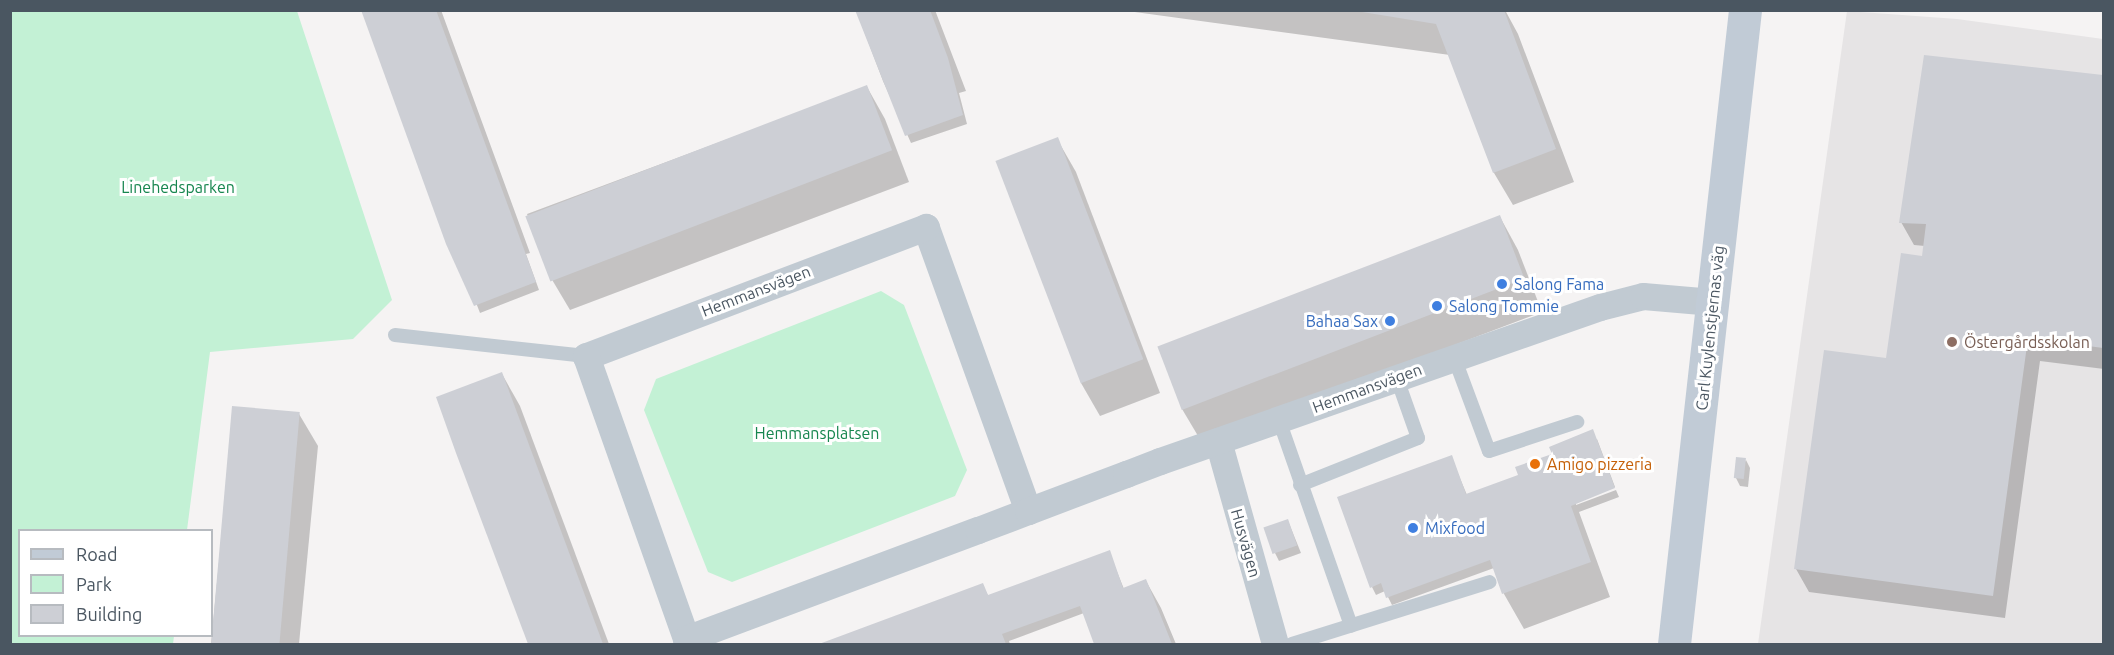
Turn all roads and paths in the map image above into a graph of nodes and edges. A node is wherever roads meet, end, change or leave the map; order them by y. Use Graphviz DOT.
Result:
graph roads {
  1 [pos="1744,10"];
  2 [pos="1713,302"];
  3 [pos="395,335"];
  4 [pos="586,356"];
  5 [pos="1454,357"];
  6 [pos="1396,376"];
  7 [pos="1279,420"];
  8 [pos="1577,422"];
  9 [pos="1218,441"];
  10 [pos="1300,485"];
  11 [pos="1028,512"];
  12 [pos="1490,582"];
  13 [pos="1351,626"];
  14 [pos="686,642"];
  15 [pos="1275,645"];
  16 [pos="1292,645"];
  17 [pos="1674,645"];
  1 -- 2 [label="street, Carl Kuylenstjernas väg"];
  2 -- 5 [label="street, Hemmansvägen"];
  2 -- 17 [label="street, Carl Kuylenstjernas väg"];
  3 -- 4 [label="lane"];
  4 -- 11 [label="street, Hemmansvägen"];
  4 -- 14 [label="street, Hemmansvägen"];
  5 -- 6 [label="street, Hemmansvägen"];
  5 -- 8 [label="lane"];
  6 -- 7 [label="street, Hemmansvägen"];
  6 -- 10 [label="lane"];
  7 -- 9 [label="street, Hemmansvägen"];
  7 -- 10 [label="lane"];
  9 -- 11 [label="street, Hemmansvägen"];
  9 -- 15 [label="street, Husvägen"];
  10 -- 13 [label="lane"];
  11 -- 14 [label="street, Hemmansvägen"];
  12 -- 13 [label="lane"];
  13 -- 16 [label="lane"];
}
